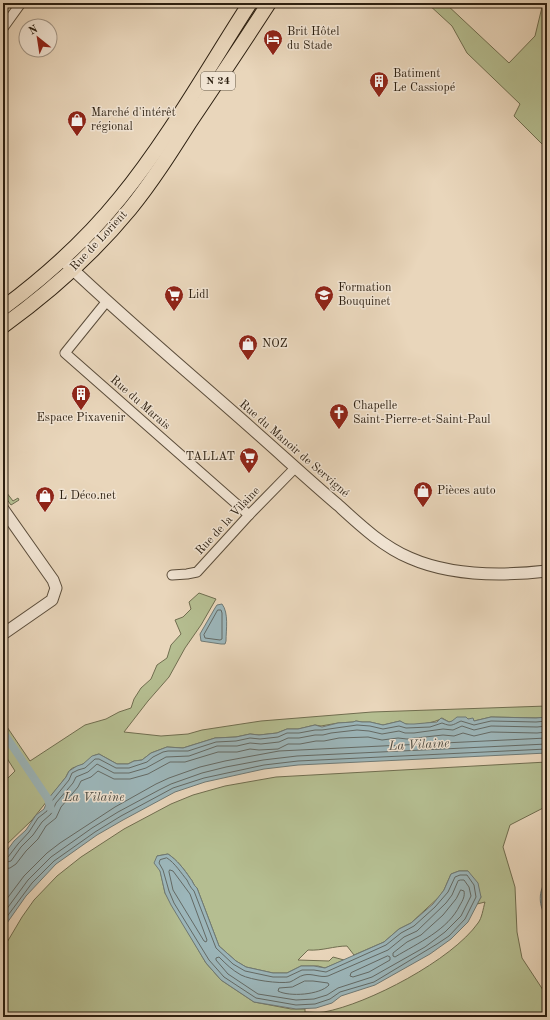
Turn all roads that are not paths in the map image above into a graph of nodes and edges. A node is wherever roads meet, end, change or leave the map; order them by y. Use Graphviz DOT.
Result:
graph roads {
  1 [pos="21,3"];
  2 [pos="250,3"];
  3 [pos="269,3"];
  4 [pos="3,28"];
  5 [pos="174,136"];
  6 [pos="63,259"];
  7 [pos="74,270"];
  8 [pos="107,301"];
  9 [pos="3,308"];
  10 [pos="3,326"];
  11 [pos="295,468"];
  12 [pos="3,509"];
  13 [pos="249,515"];
  14 [pos="547,571"];
  15 [pos="172,575"];
  16 [pos="3,634"];
  1 -- 4 [label="street"];
  2 -- 5 [label="main road, Rue de Lorient / N 24"];
  3 -- 5 [label="main road, Rue de Lorient / N 24"];
  5 -- 6 [label="main road, Rue de Lorient / N 24"];
  5 -- 7 [label="main road, Rue de Lorient / N 24"];
  6 -- 7 [label="street, Rue du Manoir de Servigné"];
  6 -- 9 [label="main road, Rue de Lorient / N 24"];
  7 -- 8 [label="street, Rue du Manoir de Servigné"];
  7 -- 10 [label="main road, Rue de Lorient / N 24"];
  8 -- 11 [label="street, Rue du Manoir de Servigné"];
  8 -- 13 [label="street, Rue du Marais"];
  11 -- 13 [label="street, Rue de la Vilaine"];
  11 -- 14 [label="street, Rue du Manoir de Servigné"];
  12 -- 16 [label="street"];
  13 -- 15 [label="street, Rue de la Vilaine"];
}
